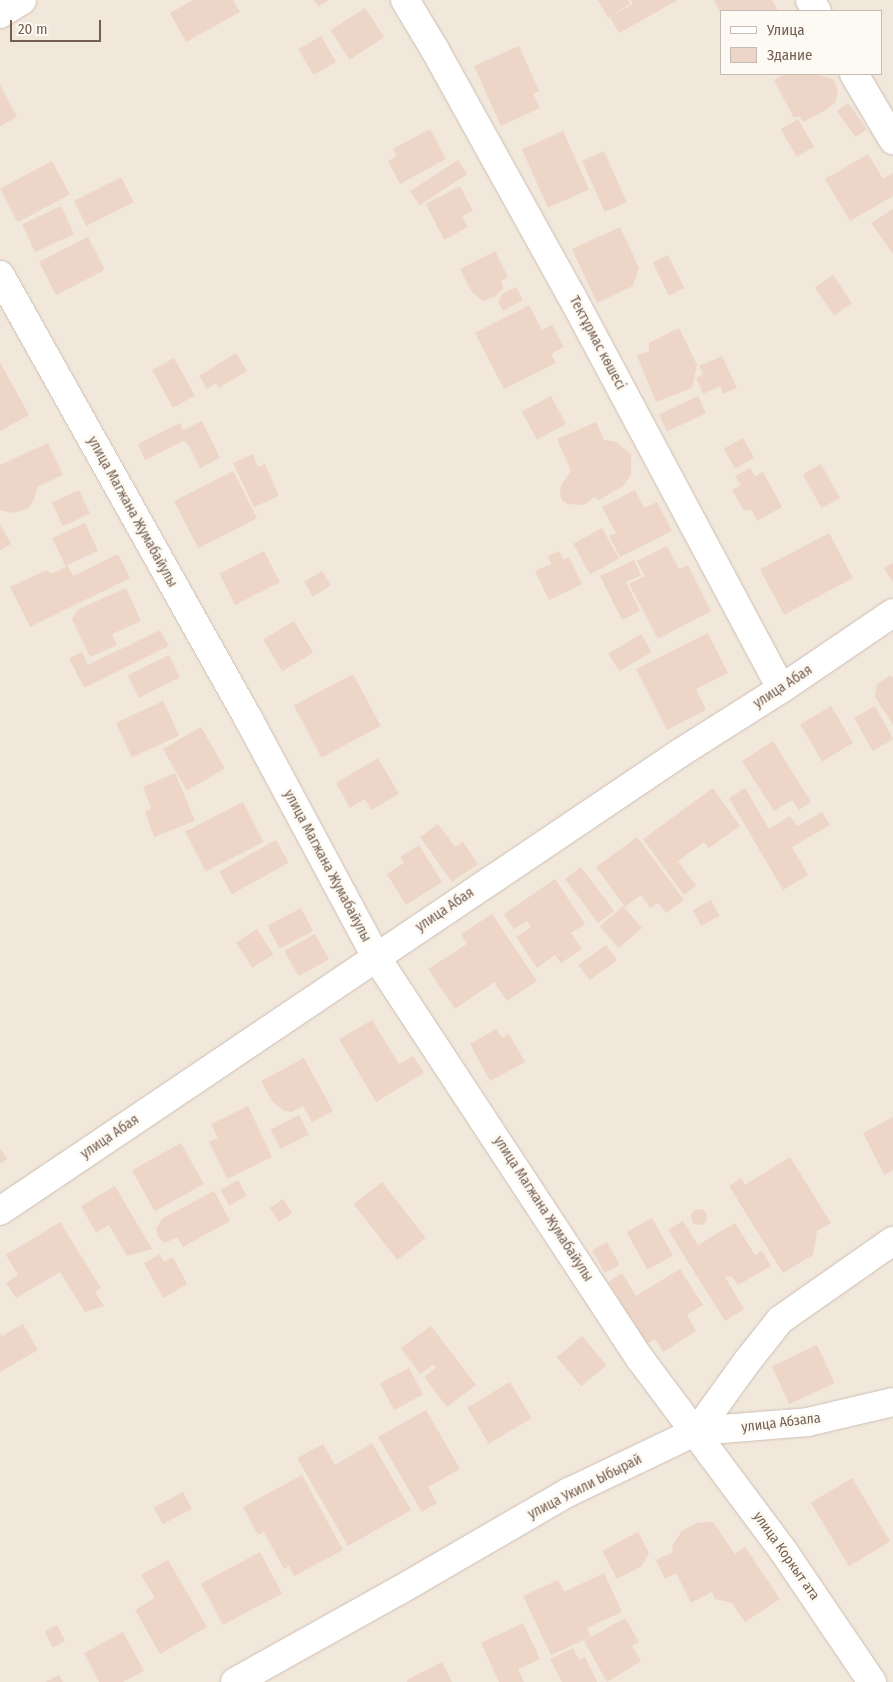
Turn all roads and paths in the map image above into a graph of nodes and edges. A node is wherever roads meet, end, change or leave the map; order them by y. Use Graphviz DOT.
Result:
graph roads {
  1 [pos="22,0"];
  2 [pos="405,0"];
  3 [pos="0,14"];
  4 [pos="855,75"];
  5 [pos="893,140"];
  6 [pos="0,276"];
  7 [pos="893,613"];
  8 [pos="781,689"];
  9 [pos="376,957"];
  10 [pos="0,1211"];
  11 [pos="893,1241"];
  12 [pos="893,1402"];
  13 [pos="697,1431"];
  14 [pos="235,1682"];
  15 [pos="872,1682"];
  1 -- 3 [label="street"];
  2 -- 8 [label="street, Тектұрмас көшесі"];
  4 -- 5 [label="street"];
  6 -- 9 [label="street, улица Магжана Жумабайулы"];
  7 -- 8 [label="street, улица Абая"];
  8 -- 9 [label="street, улица Абая"];
  9 -- 10 [label="street, улица Абая"];
  9 -- 13 [label="street, улица Магжана Жумабайулы"];
  11 -- 13 [label="street, улица Укили Ыбырай"];
  12 -- 13 [label="street, улица Абзала"];
  13 -- 14 [label="street, улица Укили Ыбырай"];
  13 -- 15 [label="street, улица Коркыт ата"];
}
